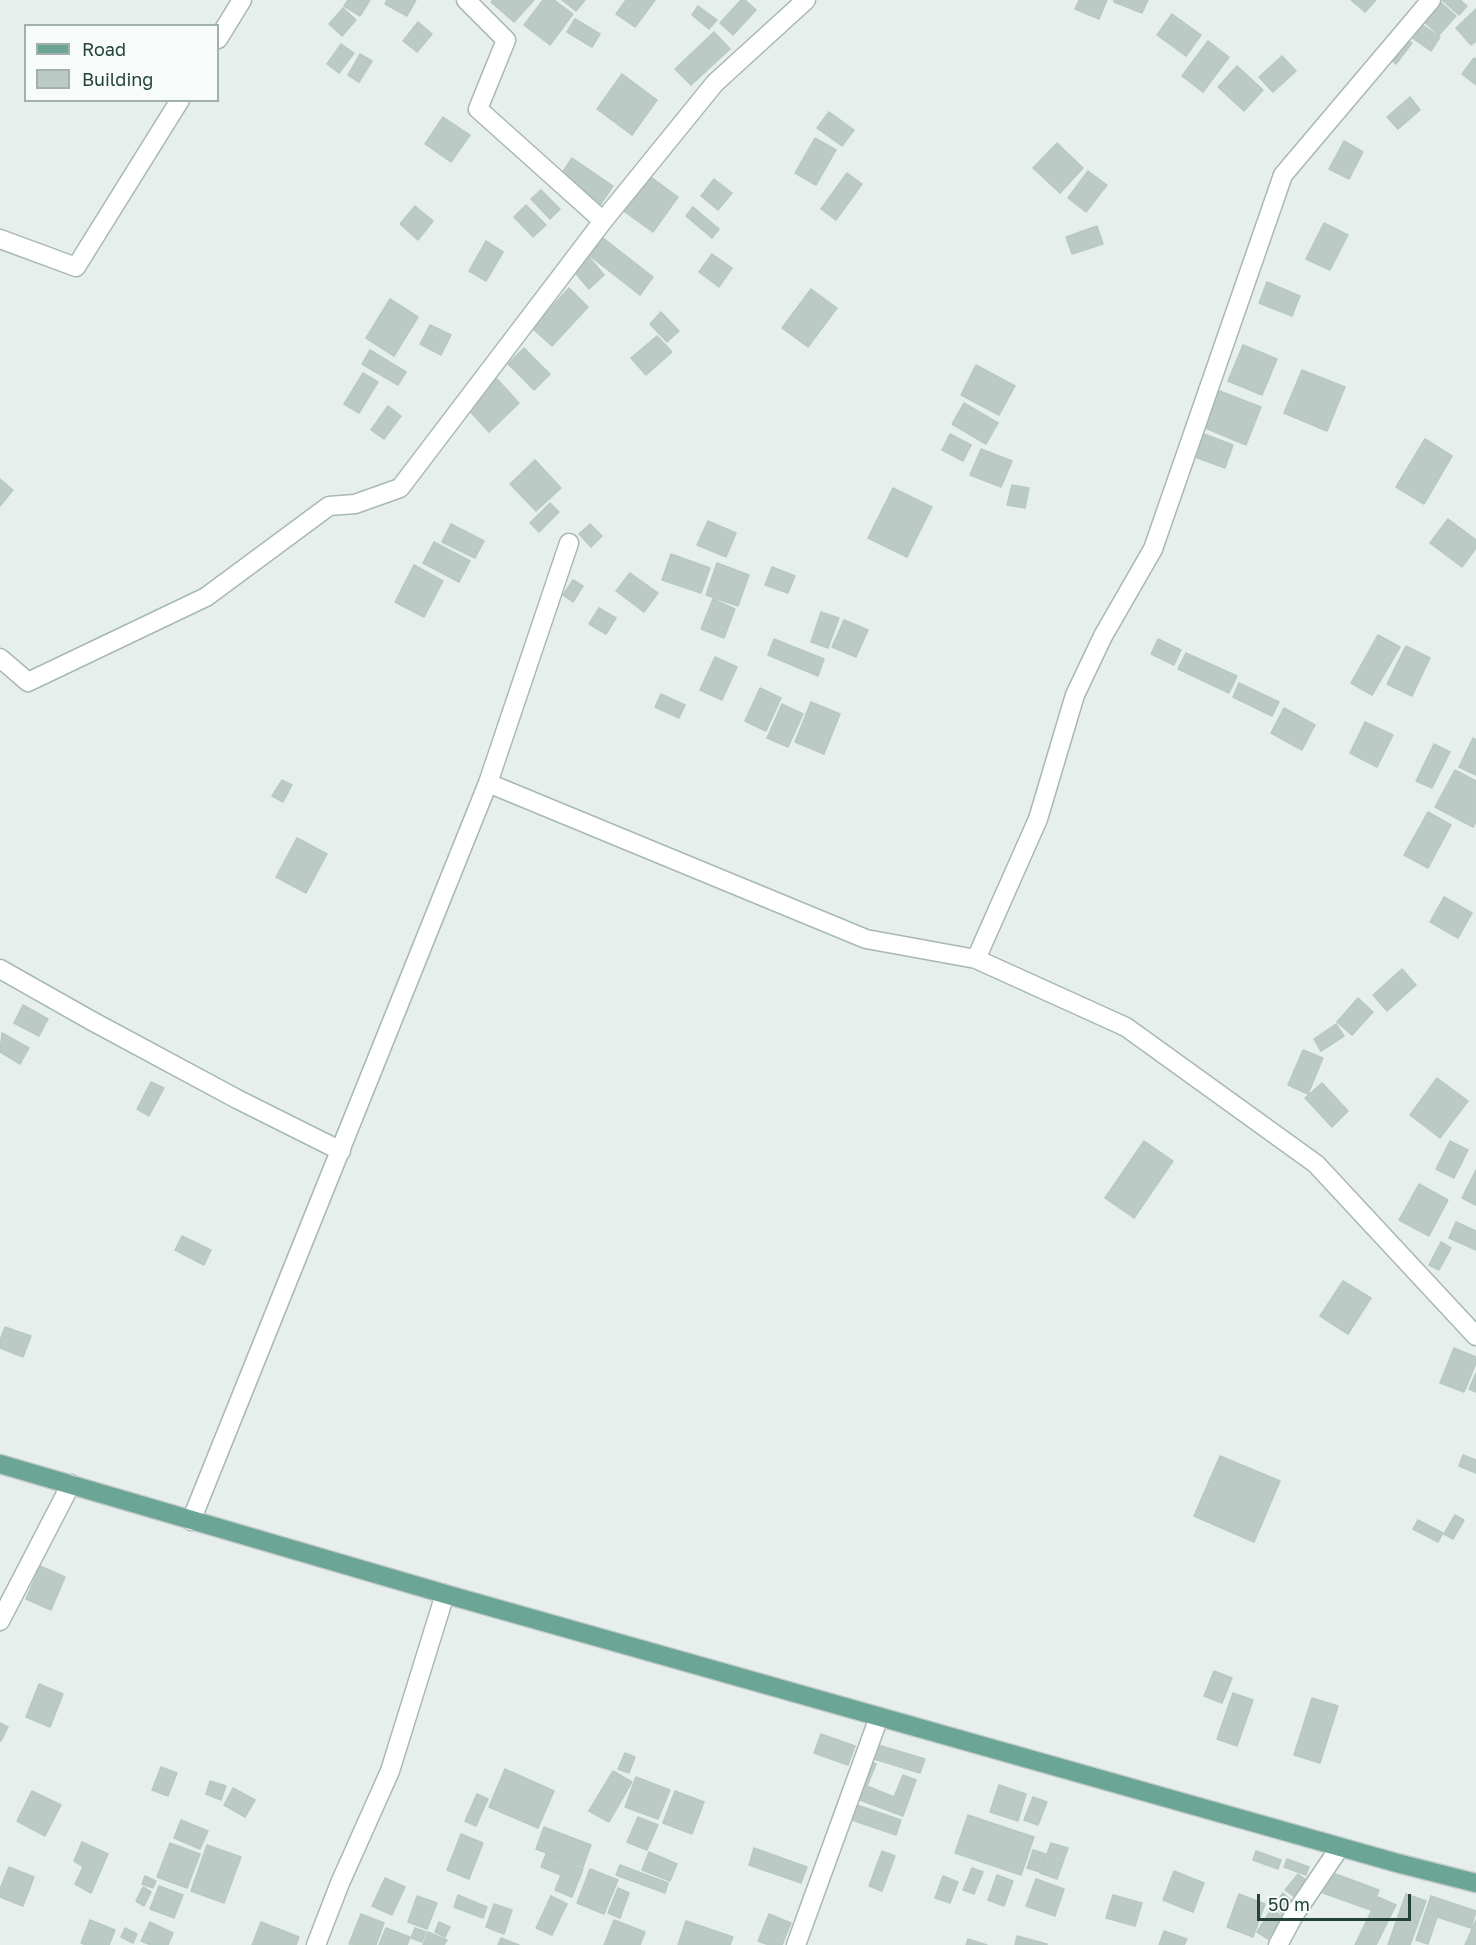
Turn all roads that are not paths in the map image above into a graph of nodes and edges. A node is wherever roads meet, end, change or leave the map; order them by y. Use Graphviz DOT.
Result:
graph roads {
  1 [pos="242,0"];
  2 [pos="466,0"];
  3 [pos="806,0"];
  4 [pos="1431,0"];
  5 [pos="219,37"];
  6 [pos="179,102"];
  7 [pos="603,221"];
  8 [pos="0,239"];
  9 [pos="569,543"];
  10 [pos="0,658"];
  11 [pos="488,783"];
  12 [pos="976,959"];
  13 [pos="0,969"];
  14 [pos="341,1151"];
  15 [pos="1476,1336"];
  16 [pos="0,1464"];
  17 [pos="71,1484"];
  18 [pos="191,1521"];
  19 [pos="445,1594"];
  20 [pos="0,1621"];
  21 [pos="879,1717"];
  22 [pos="1340,1847"];
  23 [pos="1476,1884"];
  24 [pos="316,1945"];
  25 [pos="796,1945"];
  26 [pos="1278,1945"];
  1 -- 5 [label="street"];
  2 -- 7 [label="street"];
  3 -- 7 [label="street"];
  4 -- 12 [label="street"];
  6 -- 8 [label="street"];
  7 -- 10 [label="street"];
  9 -- 11 [label="street"];
  11 -- 12 [label="street"];
  11 -- 14 [label="street"];
  12 -- 15 [label="street"];
  13 -- 14 [label="street"];
  14 -- 18 [label="street"];
  16 -- 17 [label="main road"];
  17 -- 18 [label="main road"];
  17 -- 20 [label="street"];
  18 -- 19 [label="main road"];
  19 -- 21 [label="main road"];
  19 -- 24 [label="street"];
  21 -- 22 [label="main road"];
  21 -- 25 [label="street"];
  22 -- 23 [label="main road"];
  22 -- 26 [label="street"];
}
